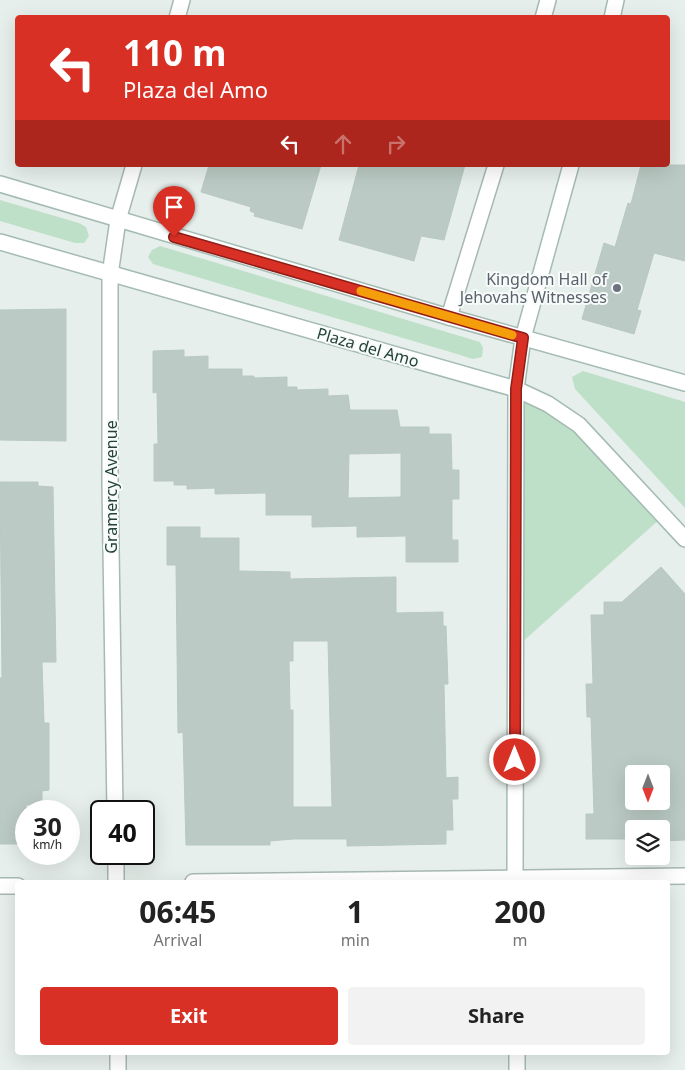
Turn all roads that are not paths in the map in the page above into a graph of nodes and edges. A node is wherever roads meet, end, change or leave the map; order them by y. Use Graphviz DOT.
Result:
graph roads {
  1 [pos="182,0"];
  2 [pos="548,0"];
  3 [pos="616,0"];
  4 [pos="178,15"];
  5 [pos="544,15"];
  6 [pos="613,15"];
  7 [pos="133,167"];
  8 [pos="495,167"];
  9 [pos="570,167"];
  10 [pos="0,184"];
  11 [pos="118,220"];
  12 [pos="0,242"];
  13 [pos="110,275"];
  14 [pos="449,317"];
  15 [pos="523,338"];
  16 [pos="685,383"];
  17 [pos="516,389"];
  18 [pos="685,539"];
  19 [pos="115,800"];
  20 [pos="116,865"];
  21 [pos="685,876"];
  22 [pos="116,880"];
  23 [pos="515,880"];
  24 [pos="0,886"];
  25 [pos="15,886"];
  26 [pos="118,1055"];
  27 [pos="517,1055"];
  28 [pos="118,1070"];
  29 [pos="517,1070"];
  1 -- 4 [label="street"];
  2 -- 5 [label="street"];
  3 -- 6 [label="street"];
  7 -- 11 [label="street, Gramercy Avenue"];
  8 -- 14 [label="street"];
  9 -- 15 [label="street"];
  10 -- 11 [label="street"];
  11 -- 13 [label="street, Gramercy Avenue"];
  11 -- 14 [label="street"];
  12 -- 13 [label="street, Plaza del Amo"];
  13 -- 17 [label="street, Plaza del Amo"];
  13 -- 19 [label="street, Gramercy Avenue"];
  14 -- 15 [label="street"];
  15 -- 16 [label="street"];
  15 -- 17 [label="street"];
  17 -- 18 [label="street, Plaza del Amo"];
  17 -- 23 [label="street"];
  20 -- 22 [label="street"];
  21 -- 23 [label="street"];
  24 -- 25 [label="street"];
  26 -- 28 [label="street"];
  27 -- 29 [label="street"];
}
